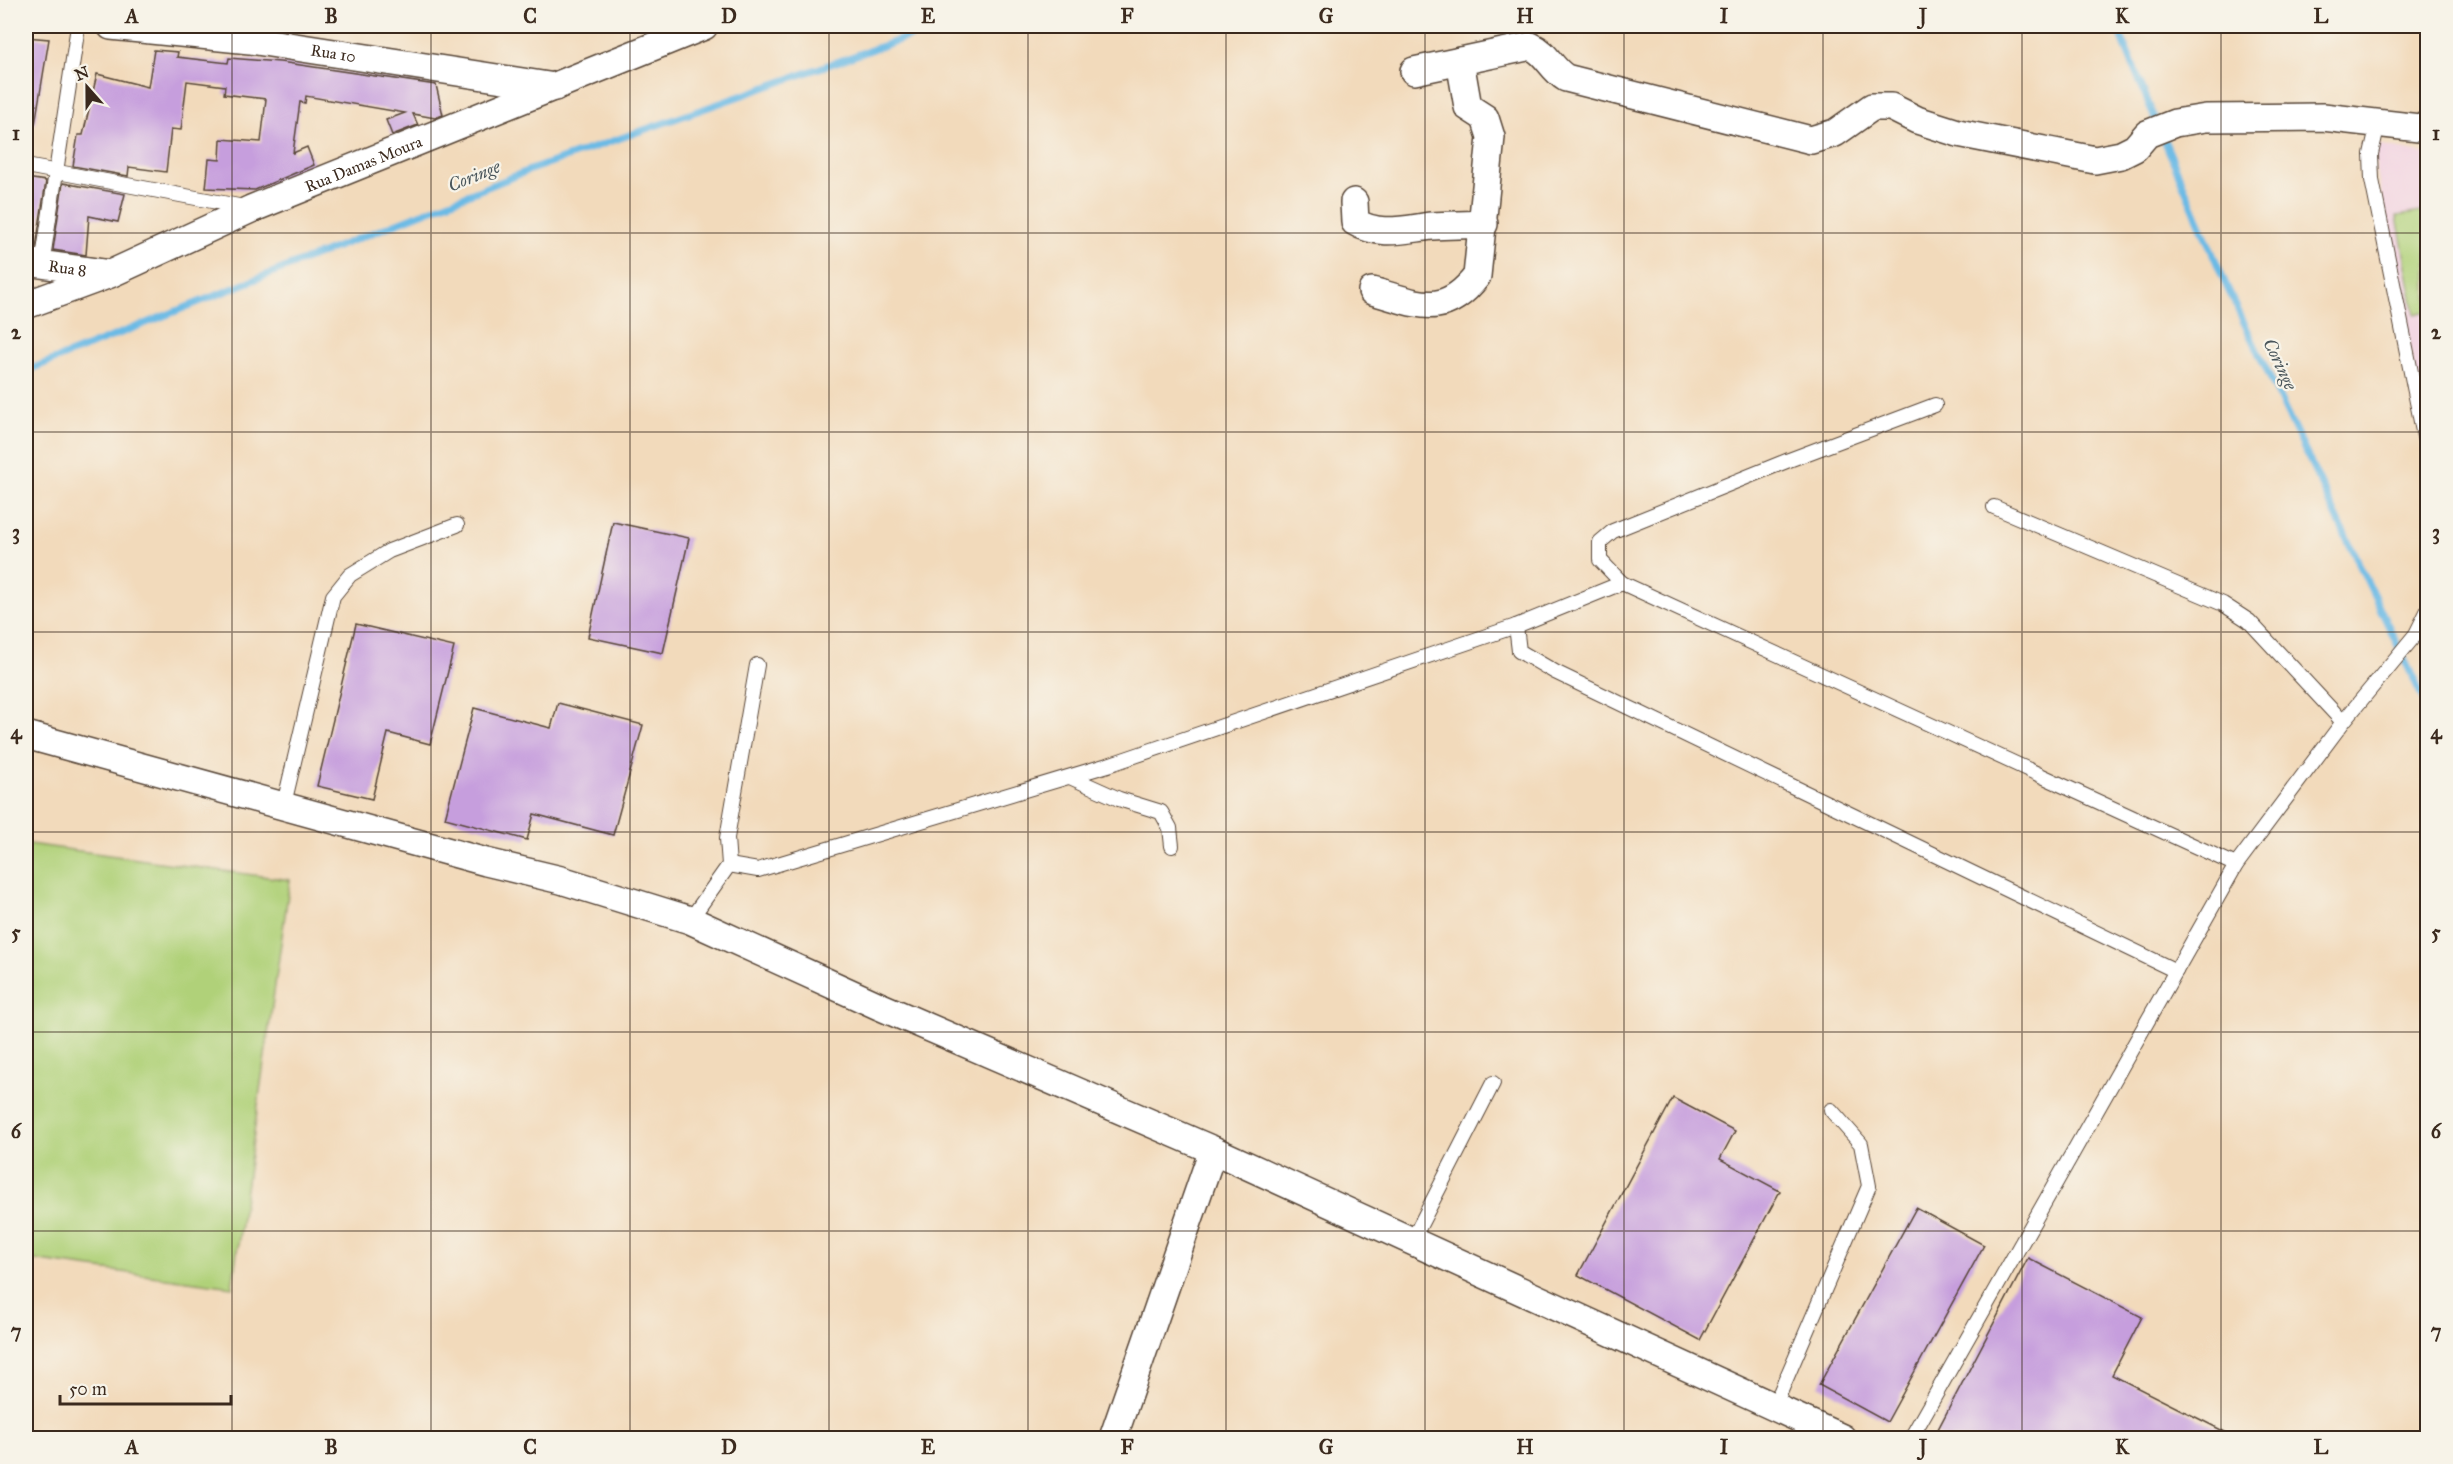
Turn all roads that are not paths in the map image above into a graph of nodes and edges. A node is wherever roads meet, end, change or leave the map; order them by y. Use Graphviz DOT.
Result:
graph roads {
  1 [pos="78,26"];
  2 [pos="111,26"];
  3 [pos="704,26"];
  4 [pos="251,33"];
  5 [pos="1460,62"];
  6 [pos="1414,71"];
  7 [pos="555,87"];
  8 [pos="2378,123"];
  9 [pos="2427,129"];
  10 [pos="26,166"];
  11 [pos="56,171"];
  12 [pos="1354,202"];
  13 [pos="251,209"];
  14 [pos="1484,224"];
  15 [pos="34,263"];
  16 [pos="110,274"];
  17 [pos="1371,291"];
  18 [pos="26,305"];
  19 [pos="1935,405"];
  20 [pos="2427,456"];
  21 [pos="1995,507"];
  22 [pos="457,525"];
  23 [pos="1622,582"];
  24 [pos="2427,610"];
  25 [pos="1516,626"];
  26 [pos="757,665"];
  27 [pos="2343,723"];
  28 [pos="26,735"];
  29 [pos="1070,777"];
  30 [pos="284,804"];
  31 [pos="1172,846"];
  32 [pos="729,865"];
  33 [pos="2236,865"];
  34 [pos="690,920"];
  35 [pos="2176,971"];
  36 [pos="1493,1083"];
  37 [pos="1831,1110"];
  38 [pos="1213,1150"];
  39 [pos="1412,1241"];
  40 [pos="1774,1407"];
  41 [pos="1801,1430"];
  42 [pos="1113,1438"];
  43 [pos="1842,1438"];
  44 [pos="1911,1438"];
  1 -- 11 [label="lane"];
  2 -- 4 [label="street, Rua 10"];
  3 -- 7 [label="street, Rua Damas Moura"];
  4 -- 7 [label="street, Rua 10"];
  5 -- 6 [label="street"];
  5 -- 8 [label="street"];
  5 -- 14 [label="street"];
  7 -- 13 [label="street, Rua Damas Moura"];
  8 -- 9 [label="street"];
  8 -- 20 [label="lane"];
  10 -- 11 [label="lane"];
  11 -- 13 [label="lane"];
  11 -- 15 [label="lane"];
  12 -- 14 [label="street"];
  13 -- 16 [label="street, Rua Damas Moura"];
  14 -- 17 [label="street"];
  15 -- 16 [label="street, Rua 8"];
  16 -- 18 [label="street, Rua Damas Moura"];
  19 -- 23 [label="lane"];
  21 -- 27 [label="lane"];
  22 -- 30 [label="lane"];
  23 -- 25 [label="lane"];
  23 -- 33 [label="lane"];
  24 -- 27 [label="lane"];
  25 -- 29 [label="lane"];
  25 -- 35 [label="lane"];
  26 -- 32 [label="lane"];
  27 -- 33 [label="lane"];
  28 -- 30 [label="street"];
  29 -- 31 [label="lane"];
  29 -- 32 [label="lane"];
  30 -- 34 [label="street"];
  32 -- 34 [label="lane"];
  33 -- 35 [label="lane"];
  34 -- 38 [label="street"];
  35 -- 44 [label="lane"];
  36 -- 39 [label="lane"];
  37 -- 40 [label="lane"];
  38 -- 39 [label="street"];
  38 -- 42 [label="street"];
  39 -- 40 [label="street"];
  40 -- 41 [label="street"];
  41 -- 43 [label="street"];
}
